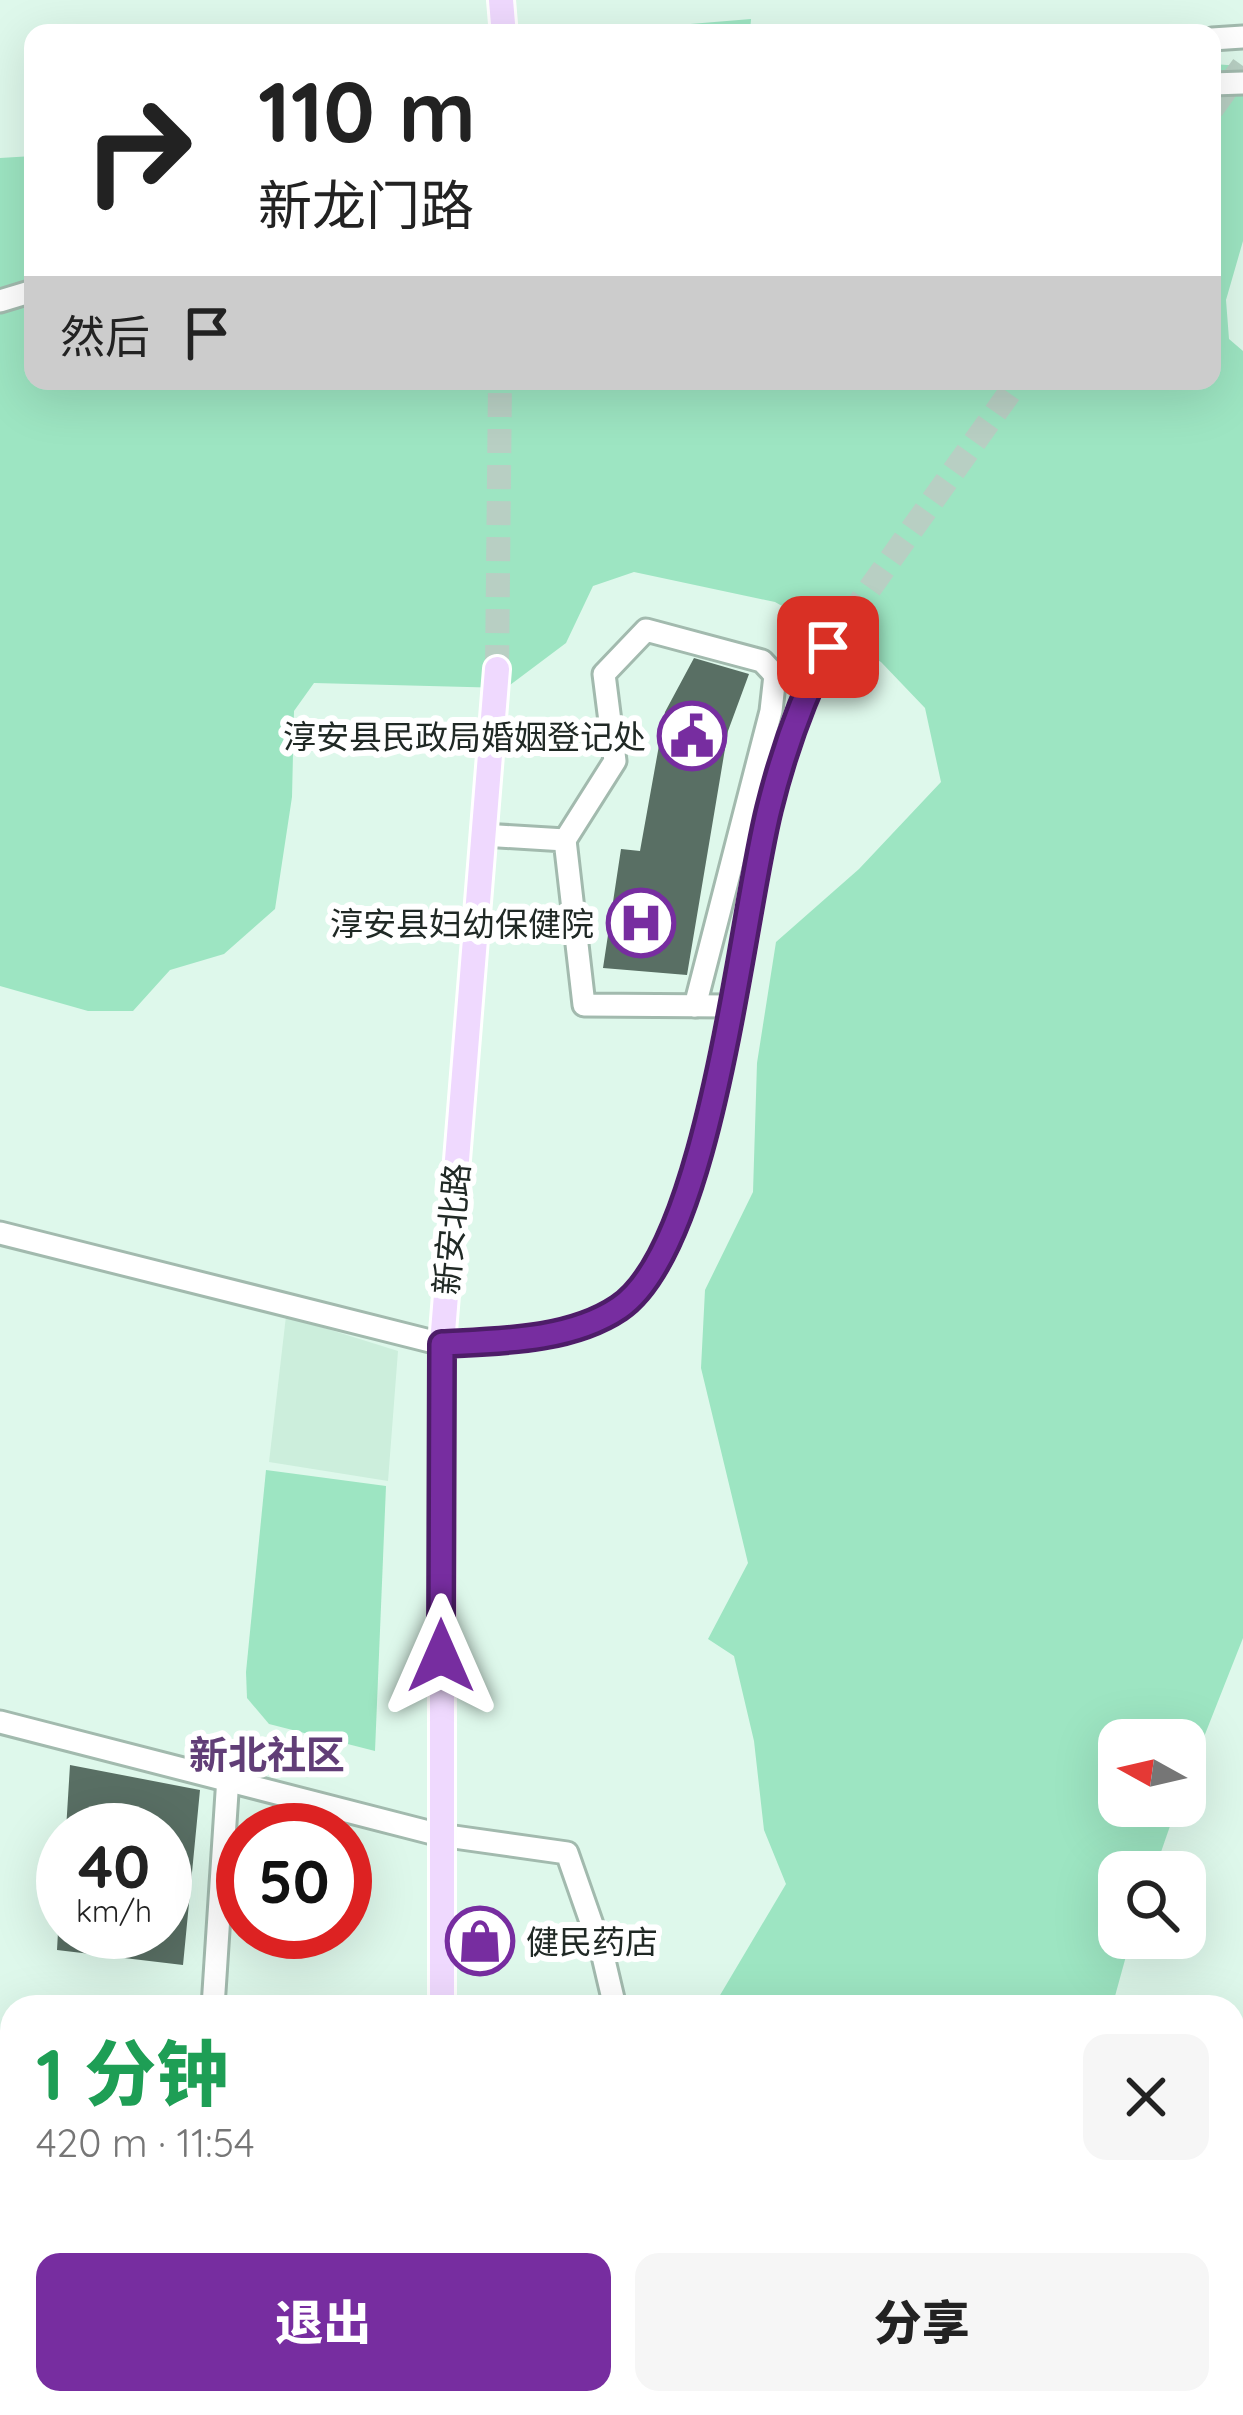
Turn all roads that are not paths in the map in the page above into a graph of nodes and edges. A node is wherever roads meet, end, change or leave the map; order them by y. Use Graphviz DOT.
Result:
graph roads {
  1 [pos="828,647"];
  2 [pos="497,669"];
  3 [pos="483,835"];
  4 [pos="565,840"];
  5 [pos="695,1006"];
  6 [pos="729,1006"];
  7 [pos="0,1233"];
  8 [pos="442,1344"];
  9 [pos="0,1722"];
  10 [pos="228,1777"];
  11 [pos="440,1835"];
  12 [pos="214,1995"];
  13 [pos="442,1995"];
  14 [pos="612,1995"];
  1 -- 6 [label="main road"];
  2 -- 3 [label="main road, 新安北路"];
  3 -- 4 [label="street"];
  3 -- 8 [label="main road, 新安北路"];
  4 -- 5 [label="street"];
  4 -- 5 [label="street"];
  5 -- 6 [label="street"];
  6 -- 8 [label="main road"];
  7 -- 8 [label="street"];
  8 -- 11 [label="main road, 新安北路"];
  9 -- 10 [label="street"];
  10 -- 11 [label="street"];
  10 -- 12 [label="street"];
  11 -- 13 [label="main road, 新安北路"];
  11 -- 14 [label="street"];
}
